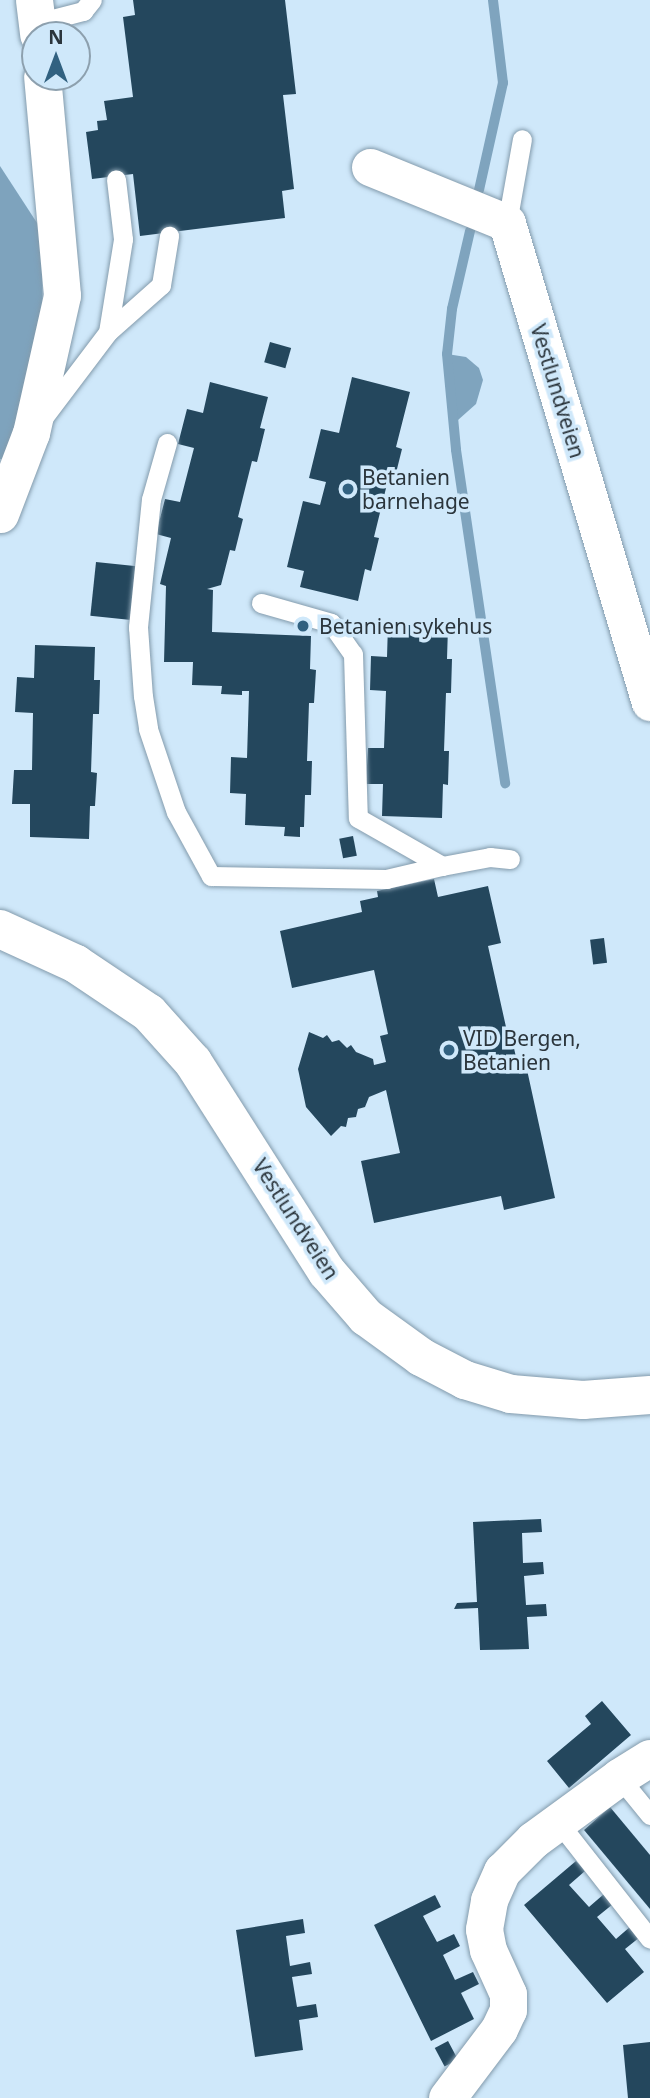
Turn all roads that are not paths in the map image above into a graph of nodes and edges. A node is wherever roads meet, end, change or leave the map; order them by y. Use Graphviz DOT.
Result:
graph roads {
  1 [pos="92,0"];
  2 [pos="37,19"];
  3 [pos="43,91"];
  4 [pos="522,139"];
  5 [pos="370,167"];
  6 [pos="116,179"];
  7 [pos="507,223"];
  8 [pos="169,236"];
  9 [pos="108,332"];
  10 [pos="31,433"];
  11 [pos="167,443"];
  12 [pos="0,514"];
  13 [pos="261,603"];
  14 [pos="650,702"];
  15 [pos="510,859"];
  16 [pos="442,866"];
  17 [pos="0,929"];
  18 [pos="650,1395"];
  19 [pos="650,1758"];
  20 [pos="619,1777"];
  21 [pos="650,1815"];
  22 [pos="559,1823"];
  23 [pos="650,1939"];
  24 [pos="447,2098"];
  1 -- 2 [label="lane"];
  3 -- 10 [label="street"];
  4 -- 7 [label="lane"];
  5 -- 7 [label="street"];
  6 -- 9 [label="lane"];
  7 -- 14 [label="street, Vestlundveien"];
  8 -- 9 [label="lane"];
  9 -- 10 [label="lane"];
  10 -- 12 [label="street"];
  11 -- 16 [label="lane"];
  13 -- 16 [label="lane"];
  15 -- 16 [label="lane"];
  17 -- 18 [label="main road, Vestlundveien"];
  19 -- 20 [label="street"];
  20 -- 21 [label="lane"];
  20 -- 22 [label="street"];
  22 -- 23 [label="lane"];
  22 -- 24 [label="street"];
}
